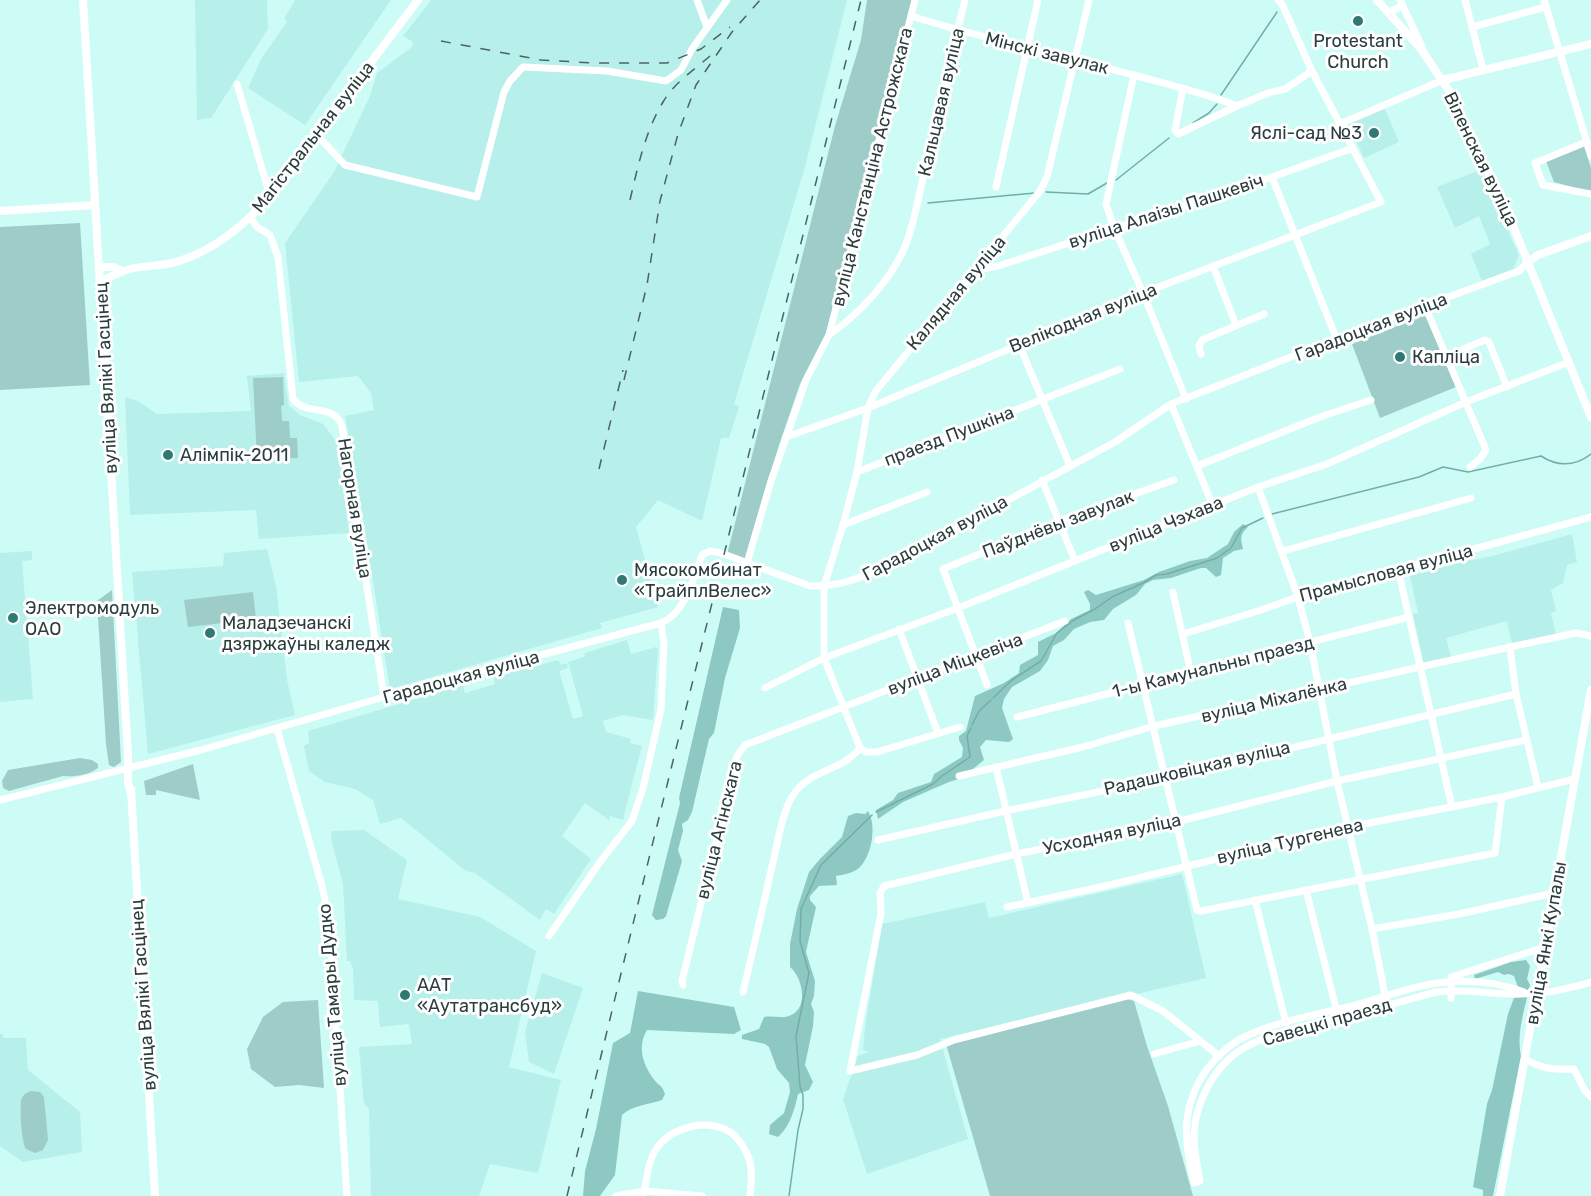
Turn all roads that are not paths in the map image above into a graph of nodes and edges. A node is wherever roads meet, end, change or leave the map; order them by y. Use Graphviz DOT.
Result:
graph roads {
  1 [pos="83,0"];
  2 [pos="418,0"];
  3 [pos="698,0"];
  4 [pos="727,0"];
  5 [pos="915,0"];
  6 [pos="965,0"];
  7 [pos="1038,0"];
  8 [pos="1089,0"];
  9 [pos="1278,0"];
  10 [pos="1377,0"];
  11 [pos="1465,0"];
  12 [pos="1401,1"];
  13 [pos="1545,4"];
  14 [pos="1389,12"];
  15 [pos="911,16"];
  16 [pos="707,27"];
  17 [pos="1472,27"];
  18 [pos="957,30"];
  19 [pos="1591,44"];
  20 [pos="1028,48"];
  21 [pos="1558,52"];
  22 [pos="1076,59"];
  23 [pos="1428,59"];
  24 [pos="1484,69"];
  25 [pos="1312,71"];
  26 [pos="1134,75"];
  27 [pos="1443,80"];
  28 [pos="237,84"];
  29 [pos="1183,88"];
  30 [pos="1238,106"];
  31 [pos="1340,124"];
  32 [pos="316,135"];
  33 [pos="1586,142"];
  34 [pos="1353,148"];
  35 [pos="1591,156"];
  36 [pos="1272,177"];
  37 [pos="996,187"];
  38 [pos="1591,194"];
  39 [pos="270,196"];
  40 [pos="917,203"];
  41 [pos="96,205"];
  42 [pos="0,211"];
  43 [pos="251,218"];
  44 [pos="1114,228"];
  45 [pos="1296,235"];
  46 [pos="1591,236"];
  47 [pos="1528,262"];
  48 [pos="1213,266"];
  49 [pos="100,267"];
  50 [pos="977,270"];
  51 [pos="122,272"];
  52 [pos="100,281"];
  53 [pos="1143,293"];
  54 [pos="1425,306"];
  55 [pos="1264,314"];
  56 [pos="1236,325"];
  57 [pos="829,335"];
  58 [pos="1337,340"];
  59 [pos="1019,344"];
  60 [pos="1201,354"];
  61 [pos="1447,356"];
  62 [pos="1569,362"];
  63 [pos="1120,369"];
  64 [pos="1507,387"];
  65 [pos="1186,399"];
  66 [pos="1041,400"];
  67 [pos="1371,400"];
  68 [pos="1466,402"];
  69 [pos="1171,404"];
  70 [pos="868,408"];
  71 [pos="1591,417"];
  72 [pos="786,437"];
  73 [pos="1070,466"];
  74 [pos="1197,466"];
  75 [pos="1470,467"];
  76 [pos="856,472"];
  77 [pos="1042,480"];
  78 [pos="1174,480"];
  79 [pos="1258,487"];
  80 [pos="927,492"];
  81 [pos="1471,498"];
  82 [pos="1213,506"];
  83 [pos="1591,517"];
  84 [pos="1059,521"];
  85 [pos="843,525"];
  86 [pos="1283,551"];
  87 [pos="1075,561"];
  88 [pos="747,563"];
  89 [pos="1398,569"];
  90 [pos="824,586"];
  91 [pos="1173,592"];
  92 [pos="1298,597"];
  93 [pos="958,608"];
  94 [pos="1409,617"];
  95 [pos="1065,621"];
  96 [pos="661,623"];
  97 [pos="1128,623"];
  98 [pos="899,628"];
  99 [pos="1183,634"];
  100 [pos="1591,636"];
  101 [pos="1310,642"];
  102 [pos="1510,647"];
  103 [pos="977,656"];
  104 [pos="824,658"];
  105 [pos="1421,667"];
  106 [pos="1191,674"];
  107 [pos="919,678"];
  108 [pos="1144,684"];
  109 [pos="987,685"];
  110 [pos="765,688"];
  111 [pos="1319,690"];
  112 [pos="1591,690"];
  113 [pos="1516,694"];
  114 [pos="384,697"];
  115 [pos="845,708"];
  116 [pos="1430,713"];
  117 [pos="1017,717"];
  118 [pos="1154,726"];
  119 [pos="960,727"];
  120 [pos="277,729"];
  121 [pos="938,733"];
  122 [pos="1330,737"];
  123 [pos="1526,740"];
  124 [pos="860,748"];
  125 [pos="1441,758"];
  126 [pos="996,767"];
  127 [pos="129,769"];
  128 [pos="959,776"];
  129 [pos="1166,778"];
  130 [pos="1574,779"];
  131 [pos="1337,781"];
  132 [pos="1538,787"];
  133 [pos="1502,796"];
  134 [pos="0,800"];
  135 [pos="1452,807"];
  136 [pos="1005,811"];
  137 [pos="1176,822"];
  138 [pos="1349,827"];
  139 [pos="878,840"];
  140 [pos="1016,854"];
  141 [pos="1186,866"];
  142 [pos="1360,878"];
  143 [pos="1306,890"];
  144 [pos="1554,893"];
  145 [pos="1255,900"];
  146 [pos="1028,903"];
  147 [pos="1007,907"];
  148 [pos="1372,929"];
  149 [pos="549,936"];
  150 [pos="1545,947"];
  151 [pos="1591,982"];
  152 [pos="1451,983"];
  153 [pos="683,986"];
  154 [pos="743,992"];
  155 [pos="1538,993"];
  156 [pos="1385,997"];
  157 [pos="1451,998"];
  158 [pos="1388,1008"];
  159 [pos="1337,1010"];
  160 [pos="1339,1018"];
  161 [pos="1286,1023"];
  162 [pos="1200,1041"];
  163 [pos="1154,1054"];
  164 [pos="1219,1056"];
  165 [pos="1525,1059"];
  166 [pos="1591,1098"];
  167 [pos="644,1193"];
  168 [pos="619,1195"];
  169 [pos="155,1196"];
  170 [pos="347,1196"];
  171 [pos="702,1196"];
  172 [pos="750,1196"];
  173 [pos="1500,1196"];
  1 -- 41 [label="main road, вуліца Вялікі Гасцінец"];
  2 -- 32 [label="main road, Магістральная вуліца"];
  3 -- 16 [label="street"];
  4 -- 16 [label="street"];
  5 -- 15 [label="street, вуліца Канстанціна Астрожскага"];
  6 -- 18 [label="street, Кальцавая вуліца"];
  7 -- 20 [label="street"];
  8 -- 22 [label="street, Калядная вуліца"];
  9 -- 25 [label="street"];
  10 -- 14 [label="main road, Віленская вуліца"];
  11 -- 17 [label="street"];
  12 -- 14 [label="street"];
  12 -- 23 [label="street, Віленская вуліца"];
  13 -- 17 [label="street"];
  13 -- 21 [label="street"];
  14 -- 23 [label="main road, Віленская вуліца"];
  15 -- 18 [label="street, Мінскі завулак"];
  15 -- 57 [label="street, вуліца Канстанціна Астрожскага"];
  16 -- 32 [label="street"];
  17 -- 24 [label="street"];
  18 -- 20 [label="street, Мінскі завулак"];
  18 -- 40 [label="street, Кальцавая вуліца"];
  19 -- 21 [label="main road"];
  20 -- 22 [label="street, Мінскі завулак"];
  20 -- 37 [label="street"];
  21 -- 24 [label="main road"];
  21 -- 33 [label="street"];
  22 -- 26 [label="street, Мінскі завулак"];
  22 -- 50 [label="street, Калядная вуліца"];
  23 -- 27 [label="main road, Віленская вуліца"];
  24 -- 27 [label="main road"];
  25 -- 30 [label="street"];
  25 -- 31 [label="street"];
  26 -- 29 [label="street, Мінскі завулак"];
  26 -- 44 [label="street"];
  27 -- 31 [label="street"];
  27 -- 47 [label="main road, Віленская вуліца"];
  28 -- 39 [label="street"];
  29 -- 30 [label="street, Мінскі завулак"];
  29 -- 30 [label="street"];
  31 -- 34 [label="street"];
  32 -- 39 [label="main road, Магістральная вуліца"];
  33 -- 35 [label="street"];
  33 -- 38 [label="street"];
  34 -- 36 [label="street, вуліца Алаізы Пашкевіч"];
  34 -- 45 [label="street, Велікодная вуліца"];
  36 -- 44 [label="street, вуліца Алаізы Пашкевіч"];
  36 -- 45 [label="street"];
  39 -- 43 [label="main road, Магістральная вуліца"];
  40 -- 57 [label="street, вуліца Канстанціна Астрожскага"];
  41 -- 42 [label="main road"];
  41 -- 49 [label="main road, вуліца Вялікі Гасцінец"];
  43 -- 51 [label="main road, Магістральная вуліца"];
  43 -- 114 [label="street, Нагорная вуліца"];
  44 -- 50 [label="street, вуліца Алаізы Пашкевіч"];
  44 -- 53 [label="street"];
  45 -- 48 [label="street, Велікодная вуліца"];
  45 -- 58 [label="street"];
  46 -- 47 [label="main road"];
  47 -- 54 [label="street, Гарадоцкая вуліца"];
  47 -- 62 [label="main road"];
  48 -- 53 [label="street, Велікодная вуліца"];
  48 -- 56 [label="street"];
  49 -- 51 [label="main road"];
  49 -- 52 [label="main road, вуліца Вялікі Гасцінец"];
  50 -- 70 [label="street, Калядная вуліца"];
  51 -- 52 [label="main road"];
  52 -- 127 [label="main road, вуліца Вялікі Гасцінец"];
  53 -- 59 [label="street, Велікодная вуліца"];
  53 -- 65 [label="street"];
  54 -- 58 [label="street, Гарадоцкая вуліца"];
  54 -- 61 [label="street"];
  55 -- 56 [label="street"];
  56 -- 60 [label="street"];
  57 -- 72 [label="street, вуліца Канстанціна Астрожскага"];
  58 -- 65 [label="street, Гарадоцкая вуліца"];
  59 -- 66 [label="street"];
  59 -- 70 [label="street, Велікодная вуліца"];
  61 -- 64 [label="street"];
  61 -- 68 [label="street"];
  62 -- 64 [label="street, вуліца Чэхава"];
  62 -- 71 [label="main road"];
  63 -- 66 [label="street, праезд Пушкіна"];
  64 -- 68 [label="street, вуліца Чэхава"];
  65 -- 69 [label="street, Гарадоцкая вуліца"];
  66 -- 73 [label="street"];
  66 -- 76 [label="street, праезд Пушкіна"];
  67 -- 74 [label="street"];
  68 -- 75 [label="street"];
  68 -- 79 [label="street, вуліца Чэхава"];
  69 -- 73 [label="street, Гарадоцкая вуліца"];
  69 -- 74 [label="street"];
  70 -- 72 [label="street, Велікодная вуліца"];
  70 -- 76 [label="street, Калядная вуліца"];
  72 -- 88 [label="street, вуліца Канстанціна Астрожскага"];
  73 -- 77 [label="street, Гарадоцкая вуліца"];
  74 -- 82 [label="street"];
  76 -- 85 [label="street, Калядная вуліца"];
  77 -- 84 [label="street"];
  77 -- 90 [label="street, Гарадоцкая вуліца"];
  78 -- 84 [label="street, Паўднёвы завулак"];
  79 -- 82 [label="street, вуліца Чэхава"];
  79 -- 86 [label="street"];
  80 -- 85 [label="street"];
  81 -- 86 [label="street"];
  82 -- 87 [label="street, вуліца Чэхава"];
  83 -- 89 [label="street, Прамысловая вуліца"];
  84 -- 87 [label="street"];
  84 -- 93 [label="street, Паўднёвы завулак"];
  85 -- 90 [label="street, Калядная вуліца"];
  86 -- 92 [label="street"];
  87 -- 93 [label="street, вуліца Чэхава"];
  88 -- 90 [label="street, Гарадоцкая вуліца"];
  88 -- 96 [label="street, Гарадоцкая вуліца"];
  89 -- 92 [label="street, Прамысловая вуліца"];
  89 -- 94 [label="street"];
  90 -- 104 [label="street, Калядная вуліца"];
  91 -- 99 [label="street"];
  92 -- 99 [label="street, Прамысловая вуліца"];
  92 -- 101 [label="street"];
  93 -- 98 [label="street, вуліца Чэхава"];
  93 -- 103 [label="street"];
  94 -- 101 [label="street, 1-ы Камунальны праезд"];
  94 -- 105 [label="street"];
  95 -- 103 [label="street, вуліца Міцкевіча"];
  96 -- 114 [label="street, Гарадоцкая вуліца"];
  96 -- 149 [label="street"];
  97 -- 108 [label="street"];
  98 -- 104 [label="street, вуліца Чэхава"];
  98 -- 107 [label="street"];
  99 -- 106 [label="street"];
  100 -- 102 [label="street, вуліца Міхалёнка"];
  101 -- 106 [label="street, 1-ы Камунальны праезд"];
  101 -- 111 [label="street"];
  102 -- 105 [label="street, вуліца Міхалёнка"];
  102 -- 113 [label="street"];
  103 -- 107 [label="street, вуліца Міцкевіча"];
  103 -- 109 [label="street"];
  104 -- 110 [label="street, вуліца Чэхава"];
  104 -- 115 [label="street"];
  105 -- 111 [label="street, вуліца Міхалёнка"];
  105 -- 116 [label="street"];
  106 -- 108 [label="street, 1-ы Камунальны праезд"];
  107 -- 115 [label="street, вуліца Міцкевіча"];
  107 -- 121 [label="street"];
  108 -- 117 [label="street, 1-ы Камунальны праезд"];
  108 -- 118 [label="street"];
  111 -- 118 [label="street, вуліца Міхалёнка"];
  111 -- 122 [label="street"];
  112 -- 130 [label="main road, вуліца Янкі Купалы"];
  113 -- 116 [label="street, Радашковіцкая вуліца"];
  113 -- 123 [label="street"];
  114 -- 120 [label="street, Гарадоцкая вуліца"];
  115 -- 124 [label="street"];
  115 -- 153 [label="street, вуліца Агінскага"];
  116 -- 122 [label="street, Радашковіцкая вуліца"];
  116 -- 125 [label="street"];
  118 -- 126 [label="street, вуліца Міхалёнка"];
  118 -- 129 [label="street"];
  119 -- 121 [label="street"];
  120 -- 127 [label="street, Гарадоцкая вуліца"];
  120 -- 170 [label="street, вуліца Тамары Дудко"];
  121 -- 124 [label="street"];
  122 -- 129 [label="street, Радашковіцкая вуліца"];
  122 -- 131 [label="street"];
  123 -- 125 [label="street, Усходняя вуліца"];
  123 -- 132 [label="street"];
  124 -- 154 [label="street"];
  125 -- 131 [label="street, Усходняя вуліца"];
  125 -- 135 [label="street"];
  126 -- 128 [label="street, вуліца Міхалёнка"];
  126 -- 136 [label="street"];
  127 -- 134 [label="street, Гарадоцкая вуліца"];
  127 -- 169 [label="main road, вуліца Вялікі Гасцінец"];
  129 -- 136 [label="street, Радашковіцкая вуліца"];
  129 -- 137 [label="street"];
  130 -- 132 [label="street, вуліца Тургенева"];
  130 -- 144 [label="main road, вуліца Янкі Купалы"];
  131 -- 137 [label="street, Усходняя вуліца"];
  131 -- 138 [label="street"];
  132 -- 133 [label="street, вуліца Тургенева"];
  133 -- 135 [label="street, вуліца Тургенева"];
  133 -- 142 [label="street"];
  135 -- 138 [label="street, вуліца Тургенева"];
  136 -- 139 [label="street, Радашковіцкая вуліца"];
  136 -- 140 [label="street"];
  137 -- 140 [label="street, Усходняя вуліца"];
  137 -- 141 [label="street"];
  138 -- 141 [label="street, вуліца Тургенева"];
  138 -- 142 [label="street"];
  140 -- 146 [label="street"];
  140 -- 162 [label="street, Усходняя вуліца"];
  141 -- 145 [label="street"];
  141 -- 146 [label="street, вуліца Тургенева"];
  142 -- 143 [label="street"];
  142 -- 148 [label="street"];
  143 -- 145 [label="street"];
  143 -- 159 [label="street"];
  144 -- 148 [label="street"];
  144 -- 150 [label="main road, вуліца Янкі Купалы"];
  145 -- 161 [label="street"];
  146 -- 147 [label="street, вуліца Тургенева"];
  148 -- 156 [label="street"];
  150 -- 152 [label="street, Савецкі праезд"];
  150 -- 155 [label="main road, вуліца Янкі Купалы"];
  151 -- 155 [label="street, Савецкі праезд"];
  152 -- 155 [label="street, Савецкі праезд"];
  152 -- 156 [label="street, Савецкі праезд"];
  152 -- 157 [label="street"];
  152 -- 158 [label="street, Савецкі праезд"];
  155 -- 165 [label="main road, вуліца Янкі Купалы"];
  156 -- 158 [label="street"];
  156 -- 159 [label="street, Савецкі праезд"];
  158 -- 160 [label="street, Савецкі праезд"];
  159 -- 160 [label="street"];
  159 -- 161 [label="street, Савецкі праезд"];
  160 -- 164 [label="street, Савецкі праезд"];
  161 -- 164 [label="street, Савецкі праезд"];
  162 -- 163 [label="street"];
  162 -- 164 [label="street"];
  165 -- 166 [label="street"];
  165 -- 173 [label="main road, вуліца Янкі Купалы"];
  167 -- 168 [label="street"];
  167 -- 171 [label="street"];
  167 -- 172 [label="street"];
}
